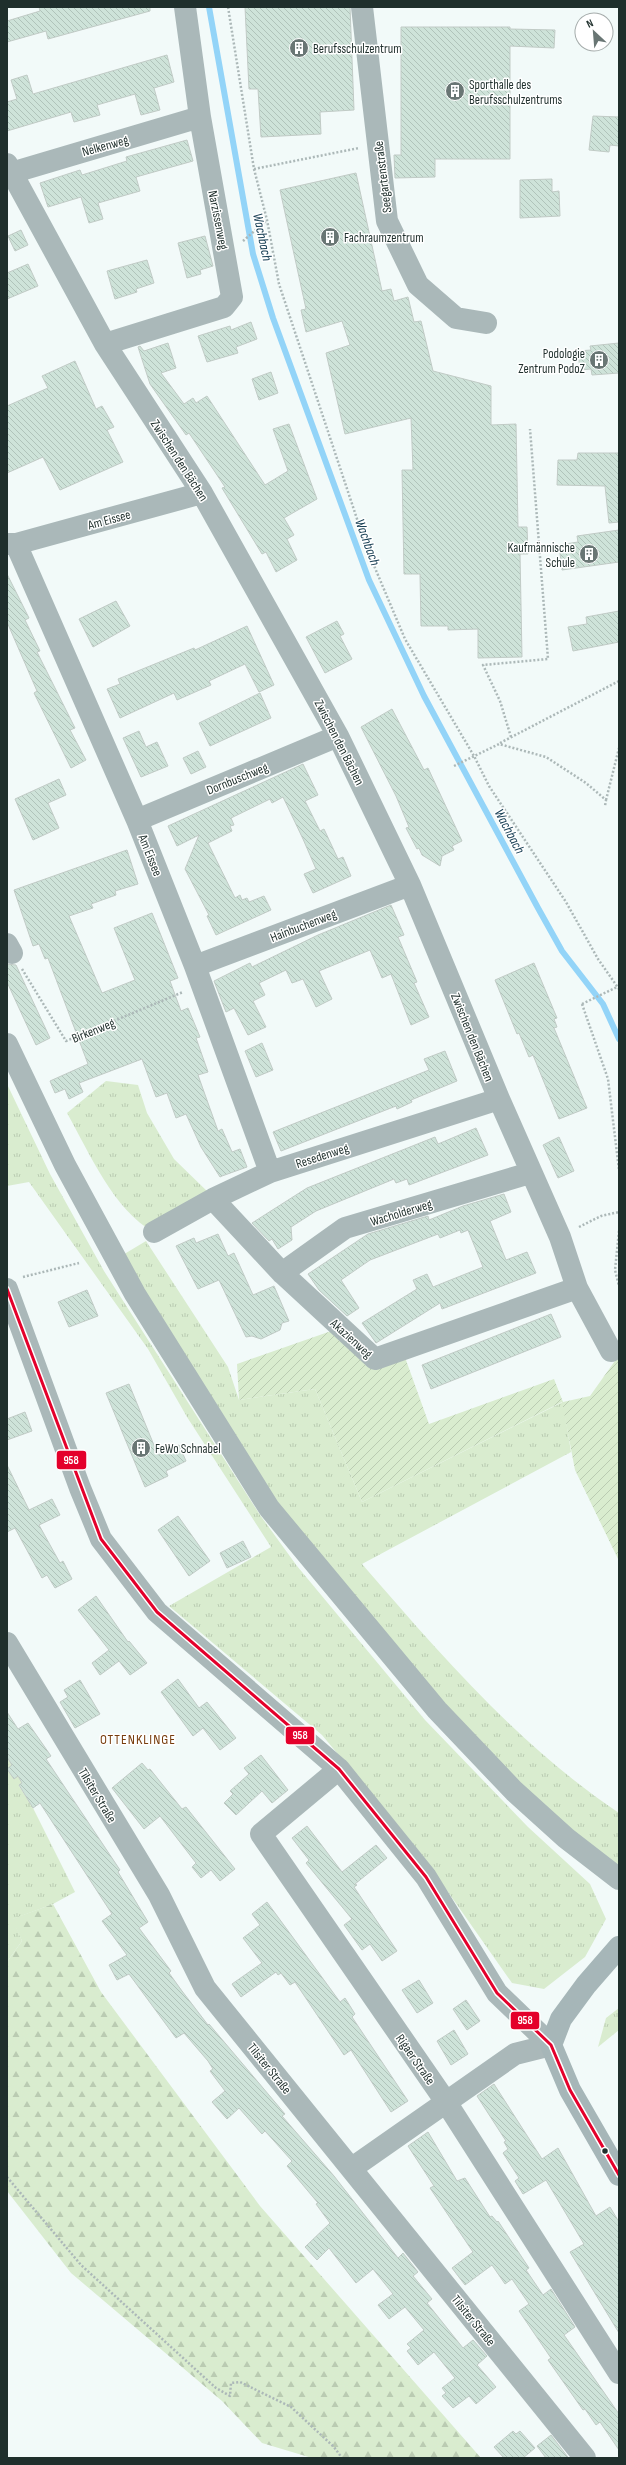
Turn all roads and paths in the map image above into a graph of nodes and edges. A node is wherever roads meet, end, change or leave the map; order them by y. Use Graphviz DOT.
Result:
graph roads {
  1 [pos="185,7"];
  2 [pos="228,7"];
  3 [pos="362,7"];
  4 [pos="200,117"];
  5 [pos="378,144"];
  6 [pos="9,169"];
  7 [pos="254,169"];
  8 [pos="267,220"];
  9 [pos="239,244"];
  10 [pos="486,323"];
  11 [pos="105,344"];
  12 [pos="530,429"];
  13 [pos="202,493"];
  14 [pos="11,544"];
  15 [pos="619,680"];
  16 [pos="338,736"];
  17 [pos="511,737"];
  18 [pos="499,744"];
  19 [pos="619,748"];
  20 [pos="474,756"];
  21 [pos="454,766"];
  22 [pos="606,800"];
  23 [pos="605,806"];
  24 [pos="136,820"];
  25 [pos="410,885"];
  26 [pos="9,948"];
  27 [pos="199,975"];
  28 [pos="619,988"];
  29 [pos="7,1044"];
  30 [pos="499,1099"];
  31 [pos="619,1170"];
  32 [pos="270,1172"];
  33 [pos="530,1173"];
  34 [pos="213,1199"];
  35 [pos="619,1212"];
  36 [pos="619,1231"];
  37 [pos="154,1232"];
  38 [pos="560,1237"];
  39 [pos="79,1263"];
  40 [pos="282,1273"];
  41 [pos="14,1283"];
  42 [pos="619,1286"];
  43 [pos="577,1288"];
  44 [pos="611,1352"];
  45 [pos="7,1643"];
  46 [pos="339,1769"];
  47 [pos="619,1879"];
  48 [pos="619,1947"];
  49 [pos="551,2045"];
  50 [pos="446,2102"];
  51 [pos="352,2168"];
  52 [pos="619,2175"];
  53 [pos="7,2177"];
  54 [pos="619,2373"];
  55 [pos="342,2458"];
  56 [pos="585,2458"];
  1 -- 4 [label="street, Narzissenweg"];
  2 -- 7 [label="path"];
  3 -- 5 [label="street, Seegartenstraße"];
  4 -- 6 [label="street, Nelkenweg"];
  4 -- 11 [label="street, Narzissenweg"];
  5 -- 7 [label="path"];
  5 -- 10 [label="street, Seegartenstraße"];
  6 -- 11 [label="street, Zwischen den Bächen"];
  7 -- 8 [label="path"];
  8 -- 9 [label="path"];
  8 -- 20 [label="path"];
  11 -- 13 [label="street, Zwischen den Bächen"];
  12 -- 17 [label="path"];
  13 -- 14 [label="street, Am Eissee"];
  13 -- 16 [label="street, Zwischen den Bächen"];
  14 -- 24 [label="street, Am Eissee"];
  15 -- 17 [label="path"];
  16 -- 24 [label="street, Dornbuschweg"];
  16 -- 25 [label="street, Zwischen den Bächen"];
  17 -- 18 [label="path"];
  18 -- 20 [label="path"];
  18 -- 22 [label="path"];
  19 -- 22 [label="path"];
  20 -- 21 [label="path"];
  20 -- 28 [label="path"];
  22 -- 23 [label="path"];
  24 -- 27 [label="street, Am Eissee"];
  25 -- 27 [label="street, Hainbuchenweg"];
  25 -- 30 [label="street, Zwischen den Bächen"];
  26 -- 27 [label="path, Birkenweg"];
  27 -- 32 [label="street, Am Eissee"];
  28 -- 31 [label="path, bridge"];
  29 -- 47 [label="main road"];
  30 -- 32 [label="street, Resedenweg"];
  30 -- 33 [label="street, Zwischen den Bächen"];
  32 -- 34 [label="street, Resedenweg"];
  33 -- 38 [label="street, Zwischen den Bächen"];
  33 -- 40 [label="street, Wacholderweg"];
  34 -- 37 [label="street, Resedenweg"];
  34 -- 40 [label="street, Akazienweg"];
  35 -- 38 [label="path"];
  36 -- 42 [label="path"];
  38 -- 43 [label="street, Zwischen den Bächen"];
  39 -- 41 [label="path"];
  40 -- 43 [label="street, Akazienweg"];
  41 -- 46 [label="street"];
  43 -- 44 [label="street, Zwischen den Bächen"];
  45 -- 51 [label="street, Tilsiter Straße"];
  46 -- 49 [label="street"];
  46 -- 50 [label="street, Rigaer Straße"];
  48 -- 49 [label="street"];
  49 -- 50 [label="street"];
  49 -- 52 [label="street"];
  50 -- 51 [label="street"];
  50 -- 54 [label="street, Rigaer Straße"];
  51 -- 56 [label="street, Tilsiter Straße"];
  53 -- 55 [label="path"];
}
